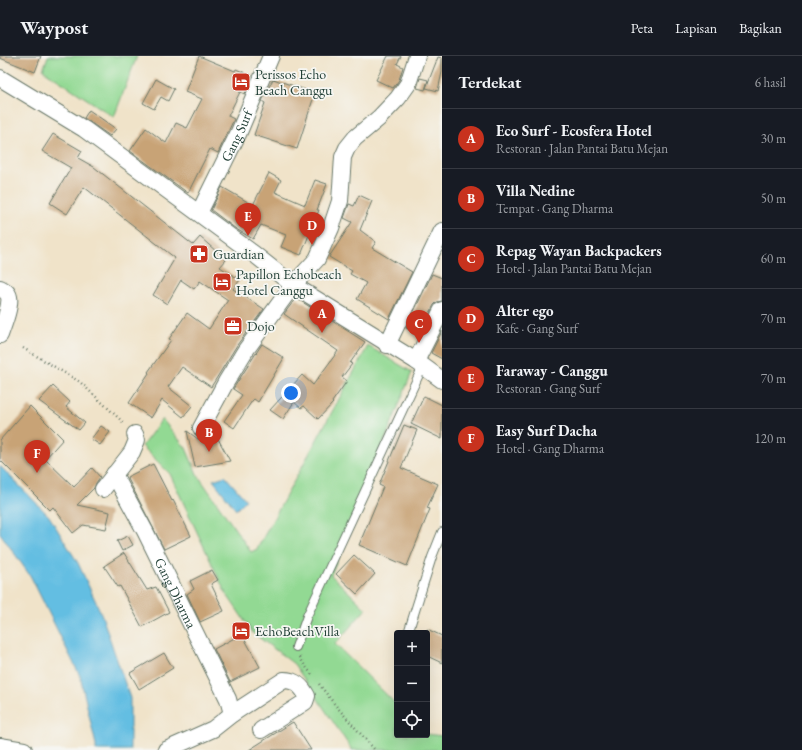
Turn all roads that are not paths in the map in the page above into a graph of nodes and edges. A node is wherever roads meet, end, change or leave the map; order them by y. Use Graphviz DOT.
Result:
graph roads {
  1 [pos="271,56"];
  2 [pos="417,56"];
  3 [pos="0,78"];
  4 [pos="199,213"];
  5 [pos="442,231"];
  6 [pos="293,285"];
  7 [pos="0,288"];
  8 [pos="442,310"];
  9 [pos="0,335"];
  10 [pos="387,345"];
  11 [pos="419,363"];
  12 [pos="442,380"];
  13 [pos="201,428"];
  14 [pos="135,434"];
  15 [pos="114,474"];
  16 [pos="103,489"];
  17 [pos="442,532"];
  18 [pos="409,630"];
  19 [pos="296,647"];
  20 [pos="232,714"];
  21 [pos="261,730"];
  22 [pos="0,746"];
  23 [pos="24,750"];
  24 [pos="166,750"];
  1 -- 4 [label="street, Gang Surf"];
  2 -- 6 [label="street"];
  3 -- 4 [label="street"];
  4 -- 6 [label="street"];
  5 -- 10 [label="street"];
  6 -- 10 [label="street"];
  6 -- 13 [label="street"];
  7 -- 9 [label="street"];
  8 -- 11 [label="street"];
  10 -- 11 [label="street"];
  11 -- 12 [label="street"];
  11 -- 19 [label="lane"];
  14 -- 15 [label="street"];
  15 -- 16 [label="street"];
  15 -- 20 [label="street, Gang Dharma"];
  17 -- 18 [label="lane"];
  20 -- 21 [label="street"];
  20 -- 24 [label="street"];
  22 -- 23 [label="street"];
}
